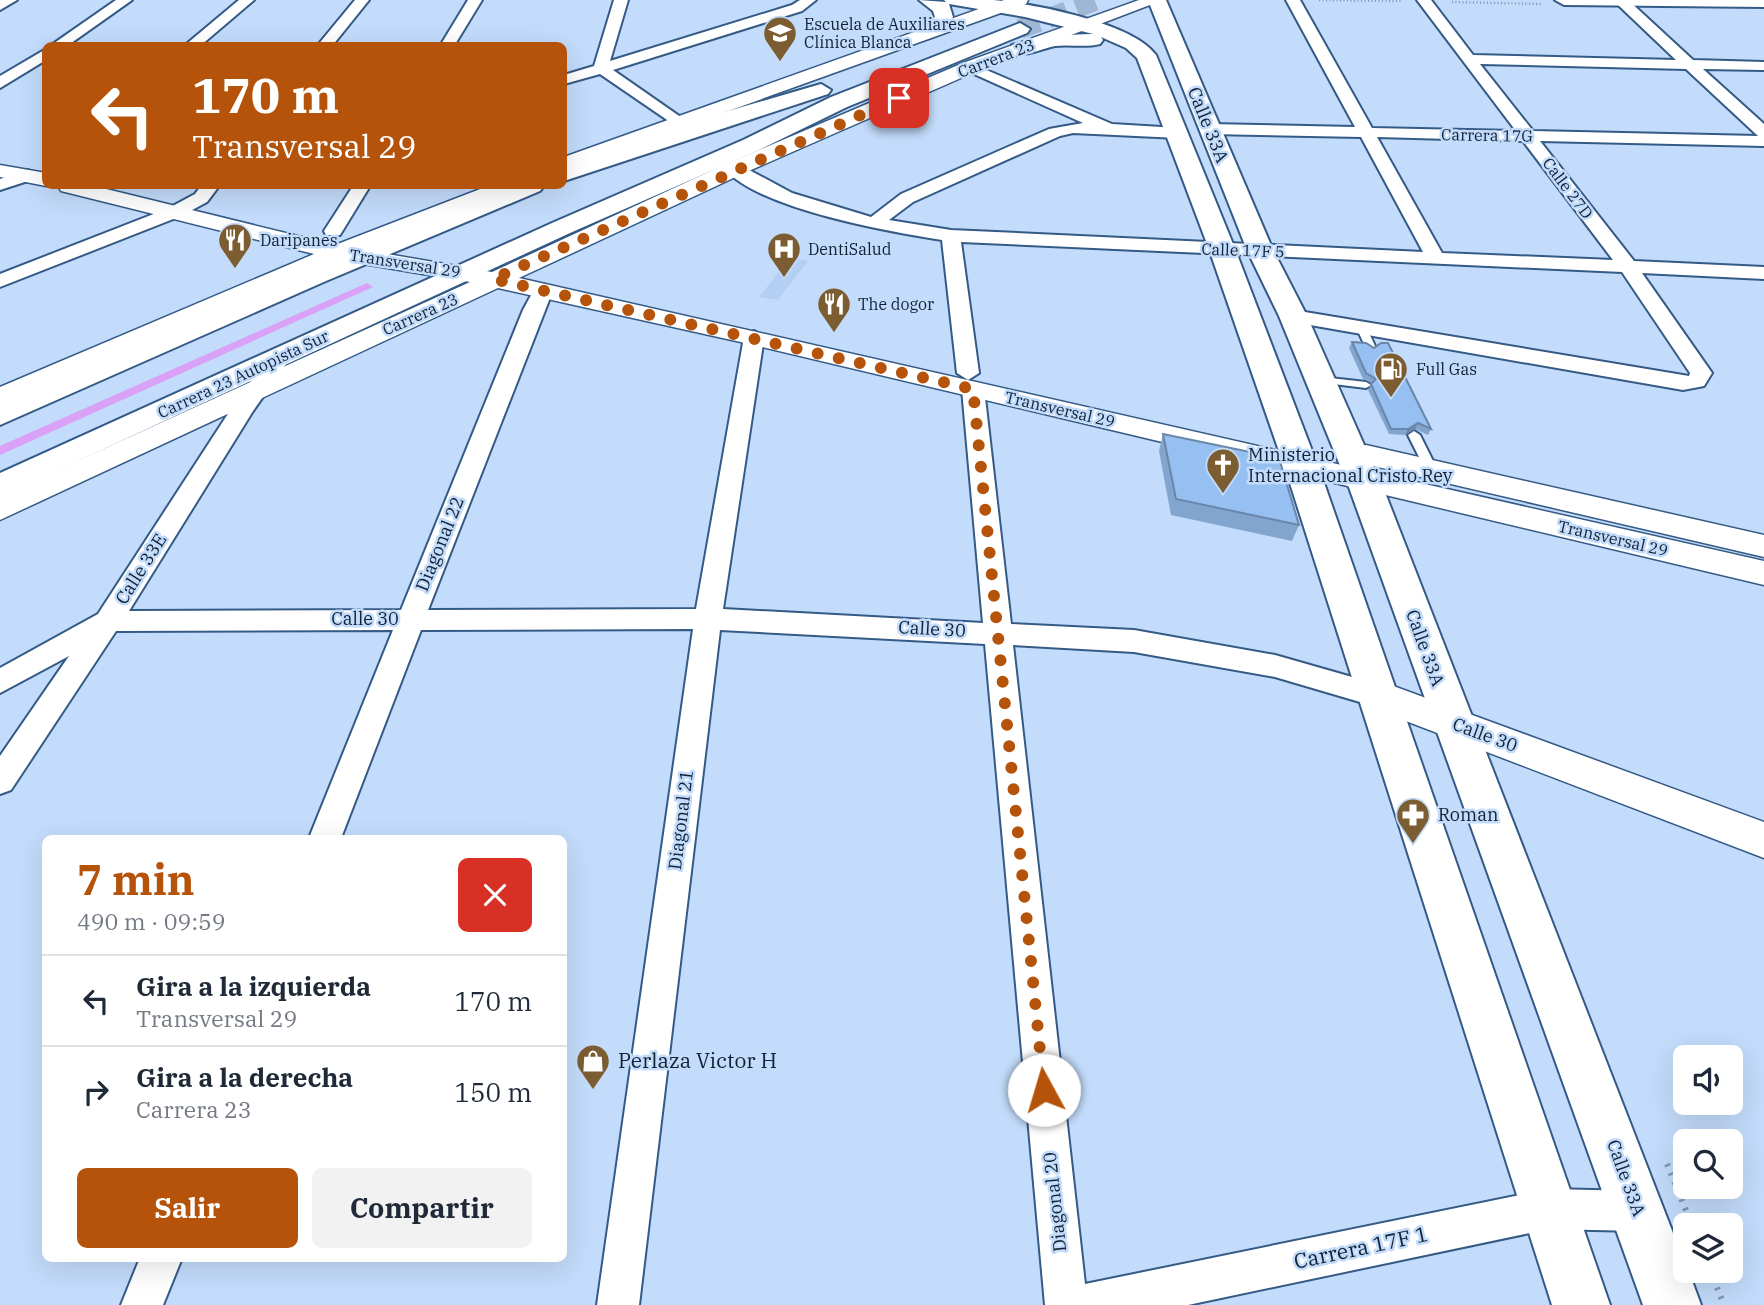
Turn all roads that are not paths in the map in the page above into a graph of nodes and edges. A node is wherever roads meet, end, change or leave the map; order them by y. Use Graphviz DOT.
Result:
graph roads {
  1 [pos="10,0"];
  2 [pos="125,0"];
  3 [pos="247,0"];
  4 [pos="362,0"];
  5 [pos="474,0"];
  6 [pos="621,0"];
  7 [pos="809,0"];
  8 [pos="929,0"];
  9 [pos="953,0"];
  10 [pos="1156,0"];
  11 [pos="1293,0"];
  12 [pos="1424,0"];
  13 [pos="1564,0"];
  14 [pos="1621,1"];
  15 [pos="1762,3"];
  16 [pos="0,6"];
  17 [pos="1013,21"];
  18 [pos="1083,26"];
  19 [pos="924,34"];
  20 [pos="63,42"];
  21 [pos="196,42"];
  22 [pos="327,42"];
  23 [pos="449,42"];
  24 [pos="42,56"];
  25 [pos="1469,59"];
  26 [pos="1691,64"];
  27 [pos="1148,66"];
  28 [pos="1764,66"];
  29 [pos="970,67"];
  30 [pos="601,68"];
  31 [pos="567,79"];
  32 [pos="0,83"];
  33 [pos="676,121"];
  34 [pos="1109,129"];
  35 [pos="1210,129"];
  36 [pos="1178,132"];
  37 [pos="1367,132"];
  38 [pos="1764,133"];
  39 [pos="1528,136"];
  40 [pos="1764,141"];
  41 [pos="0,155"];
  42 [pos="42,161"];
  43 [pos="567,163"];
  44 [pos="734,169"];
  45 [pos="0,171"];
  46 [pos="567,173"];
  47 [pos="37,177"];
  48 [pos="0,185"];
  49 [pos="81,189"];
  50 [pos="176,189"];
  51 [pos="361,189"];
  52 [pos="507,190"];
  53 [pos="205,192"];
  54 [pos="175,212"];
  55 [pos="874,223"];
  56 [pos="561,228"];
  57 [pos="951,236"];
  58 [pos="361,244"];
  59 [pos="1222,249"];
  60 [pos="1260,250"];
  61 [pos="1435,257"];
  62 [pos="1628,267"];
  63 [pos="518,268"];
  64 [pos="481,271"];
  65 [pos="1764,273"];
  66 [pos="0,281"];
  67 [pos="543,290"];
  68 [pos="1293,316"];
  69 [pos="1362,329"];
  70 [pos="754,337"];
  71 [pos="1371,348"];
  72 [pos="280,357"];
  73 [pos="1321,380"];
  74 [pos="970,381"];
  75 [pos="1366,385"];
  76 [pos="262,386"];
  77 [pos="0,397"];
  78 [pos="0,415"];
  79 [pos="1414,435"];
  80 [pos="1296,452"];
  81 [pos="1357,465"];
  82 [pos="1431,469"];
  83 [pos="0,486"];
  84 [pos="0,509"];
  85 [pos="1764,545"];
  86 [pos="1764,573"];
  87 [pos="411,619"];
  88 [pos="708,619"];
  89 [pos="108,621"];
  90 [pos="998,632"];
  91 [pos="0,682"];
  92 [pos="1377,695"];
  93 [pos="1455,724"];
  94 [pos="0,781"];
  95 [pos="326,835"];
  96 [pos="1764,841"];
  97 [pos="1549,1209"];
  98 [pos="1638,1211"];
  99 [pos="159,1262"];
  100 [pos="142,1305"];
  101 [pos="618,1305"];
  102 [pos="1066,1305"];
  103 [pos="1086,1305"];
  104 [pos="1581,1305"];
  105 [pos="1672,1305"];
  1 -- 16 [label="street"];
  2 -- 20 [label="street"];
  3 -- 21 [label="street"];
  4 -- 22 [label="street"];
  5 -- 23 [label="street"];
  6 -- 30 [label="street"];
  7 -- 30 [label="street"];
  8 -- 19 [label="main road"];
  9 -- 17 [label="main road"];
  10 -- 18 [label="street, Carrera 23"];
  10 -- 35 [label="main road, Calle 33A"];
  11 -- 37 [label="street"];
  12 -- 25 [label="street, Calle 27D"];
  13 -- 14 [label="main road"];
  14 -- 15 [label="main road"];
  14 -- 26 [label="street"];
  17 -- 18 [label="main road, Calle 33A"];
  17 -- 18 [label="street, Carrera 23"];
  17 -- 19 [label="street, Carrera 23"];
  17 -- 27 [label="main road"];
  17 -- 29 [label="street, Carrera 23"];
  17 -- 46 [label="main road, Carrera 23"];
  17 -- 56 [label="main road, Carrera 23"];
  18 -- 27 [label="main road, Calle 33A"];
  19 -- 33 [label="street, Carrera 23"];
  24 -- 32 [label="street"];
  25 -- 26 [label="street"];
  25 -- 39 [label="street, Calle 27D"];
  26 -- 28 [label="street"];
  26 -- 38 [label="street"];
  27 -- 36 [label="main road, Calle 33A"];
  29 -- 34 [label="street"];
  29 -- 44 [label="street, Carrera 23"];
  30 -- 31 [label="street"];
  30 -- 33 [label="street"];
  33 -- 43 [label="street, Carrera 23"];
  34 -- 36 [label="street"];
  34 -- 55 [label="street"];
  35 -- 37 [label="street, Carrera 17G"];
  35 -- 60 [label="main road, Calle 33A"];
  36 -- 59 [label="main road, Calle 33A"];
  37 -- 39 [label="street, Carrera 17G"];
  37 -- 61 [label="street"];
  39 -- 40 [label="street, Carrera 17G"];
  39 -- 62 [label="street, Calle 27D"];
  41 -- 42 [label="street"];
  44 -- 55 [label="street, Calle 17F 5"];
  44 -- 63 [label="street, Carrera 23"];
  45 -- 47 [label="street"];
  47 -- 48 [label="street"];
  49 -- 54 [label="street, Transversal 29"];
  50 -- 53 [label="street, Transversal 29"];
  51 -- 58 [label="street"];
  52 -- 56 [label="main road"];
  52 -- 58 [label="main road"];
  53 -- 54 [label="street"];
  53 -- 58 [label="street, Transversal 29"];
  54 -- 58 [label="street, Transversal 29"];
  54 -- 66 [label="street"];
  55 -- 57 [label="street, Calle 17F 5"];
  56 -- 64 [label="main road, Carrera 23"];
  57 -- 59 [label="street, Calle 17F 5"];
  57 -- 74 [label="street, Diagonal 20"];
  58 -- 64 [label="street, Transversal 29"];
  58 -- 64 [label="street, Transversal 29"];
  58 -- 77 [label="street"];
  58 -- 78 [label="main road"];
  59 -- 60 [label="street, Calle 17F 5"];
  59 -- 80 [label="main road, Calle 33A"];
  60 -- 61 [label="street, Calle 17F 5"];
  60 -- 68 [label="main road, Calle 33A"];
  61 -- 62 [label="street, Calle 17F 5"];
  62 -- 65 [label="street, Calle 17F 5"];
  62 -- 69 [label="street, Calle 27D"];
  63 -- 64 [label="street, Carrera 23"];
  63 -- 74 [label="street, Transversal 29"];
  64 -- 67 [label="street, Transversal 29"];
  64 -- 72 [label="main road, Carrera 23 Autopista Sur"];
  64 -- 76 [label="street, Carrera 23"];
  67 -- 70 [label="street, Transversal 29"];
  67 -- 87 [label="street, Diagonal 22"];
  68 -- 69 [label="street"];
  68 -- 73 [label="main road, Calle 33A"];
  69 -- 71 [label="lane"];
  70 -- 74 [label="street, Transversal 29"];
  70 -- 88 [label="street, Diagonal 21"];
  72 -- 76 [label="street, Calle 33E"];
  72 -- 83 [label="main road, Carrera 23 Autopista Sur"];
  73 -- 75 [label="lane"];
  73 -- 81 [label="main road, Calle 33A"];
  74 -- 80 [label="street, Transversal 29"];
  74 -- 90 [label="street, Diagonal 20"];
  76 -- 84 [label="street, Carrera 23"];
  76 -- 89 [label="street, Calle 33E"];
  79 -- 82 [label="lane"];
  80 -- 81 [label="street, Transversal 29"];
  80 -- 92 [label="main road, Calle 33A"];
  81 -- 82 [label="street, Transversal 29"];
  81 -- 86 [label="street, Transversal 29"];
  81 -- 93 [label="main road, Calle 33A"];
  82 -- 85 [label="street, Transversal 29"];
  87 -- 88 [label="street, Calle 30"];
  87 -- 89 [label="street, Calle 30"];
  87 -- 95 [label="street, Diagonal 22"];
  88 -- 90 [label="street, Calle 30"];
  88 -- 101 [label="street, Diagonal 21"];
  89 -- 91 [label="street"];
  89 -- 94 [label="street, Calle 33E"];
  90 -- 92 [label="street, Calle 30"];
  90 -- 102 [label="street, Diagonal 20"];
  92 -- 93 [label="street, Calle 30"];
  92 -- 97 [label="main road, Calle 33A"];
  93 -- 96 [label="street, Calle 30"];
  93 -- 98 [label="main road, Calle 33A"];
  97 -- 98 [label="street, Carrera 17F 1"];
  97 -- 103 [label="street, Carrera 17F 1"];
  97 -- 104 [label="main road, Calle 33A"];
  98 -- 105 [label="main road, Calle 33A"];
  99 -- 100 [label="street"];
}
